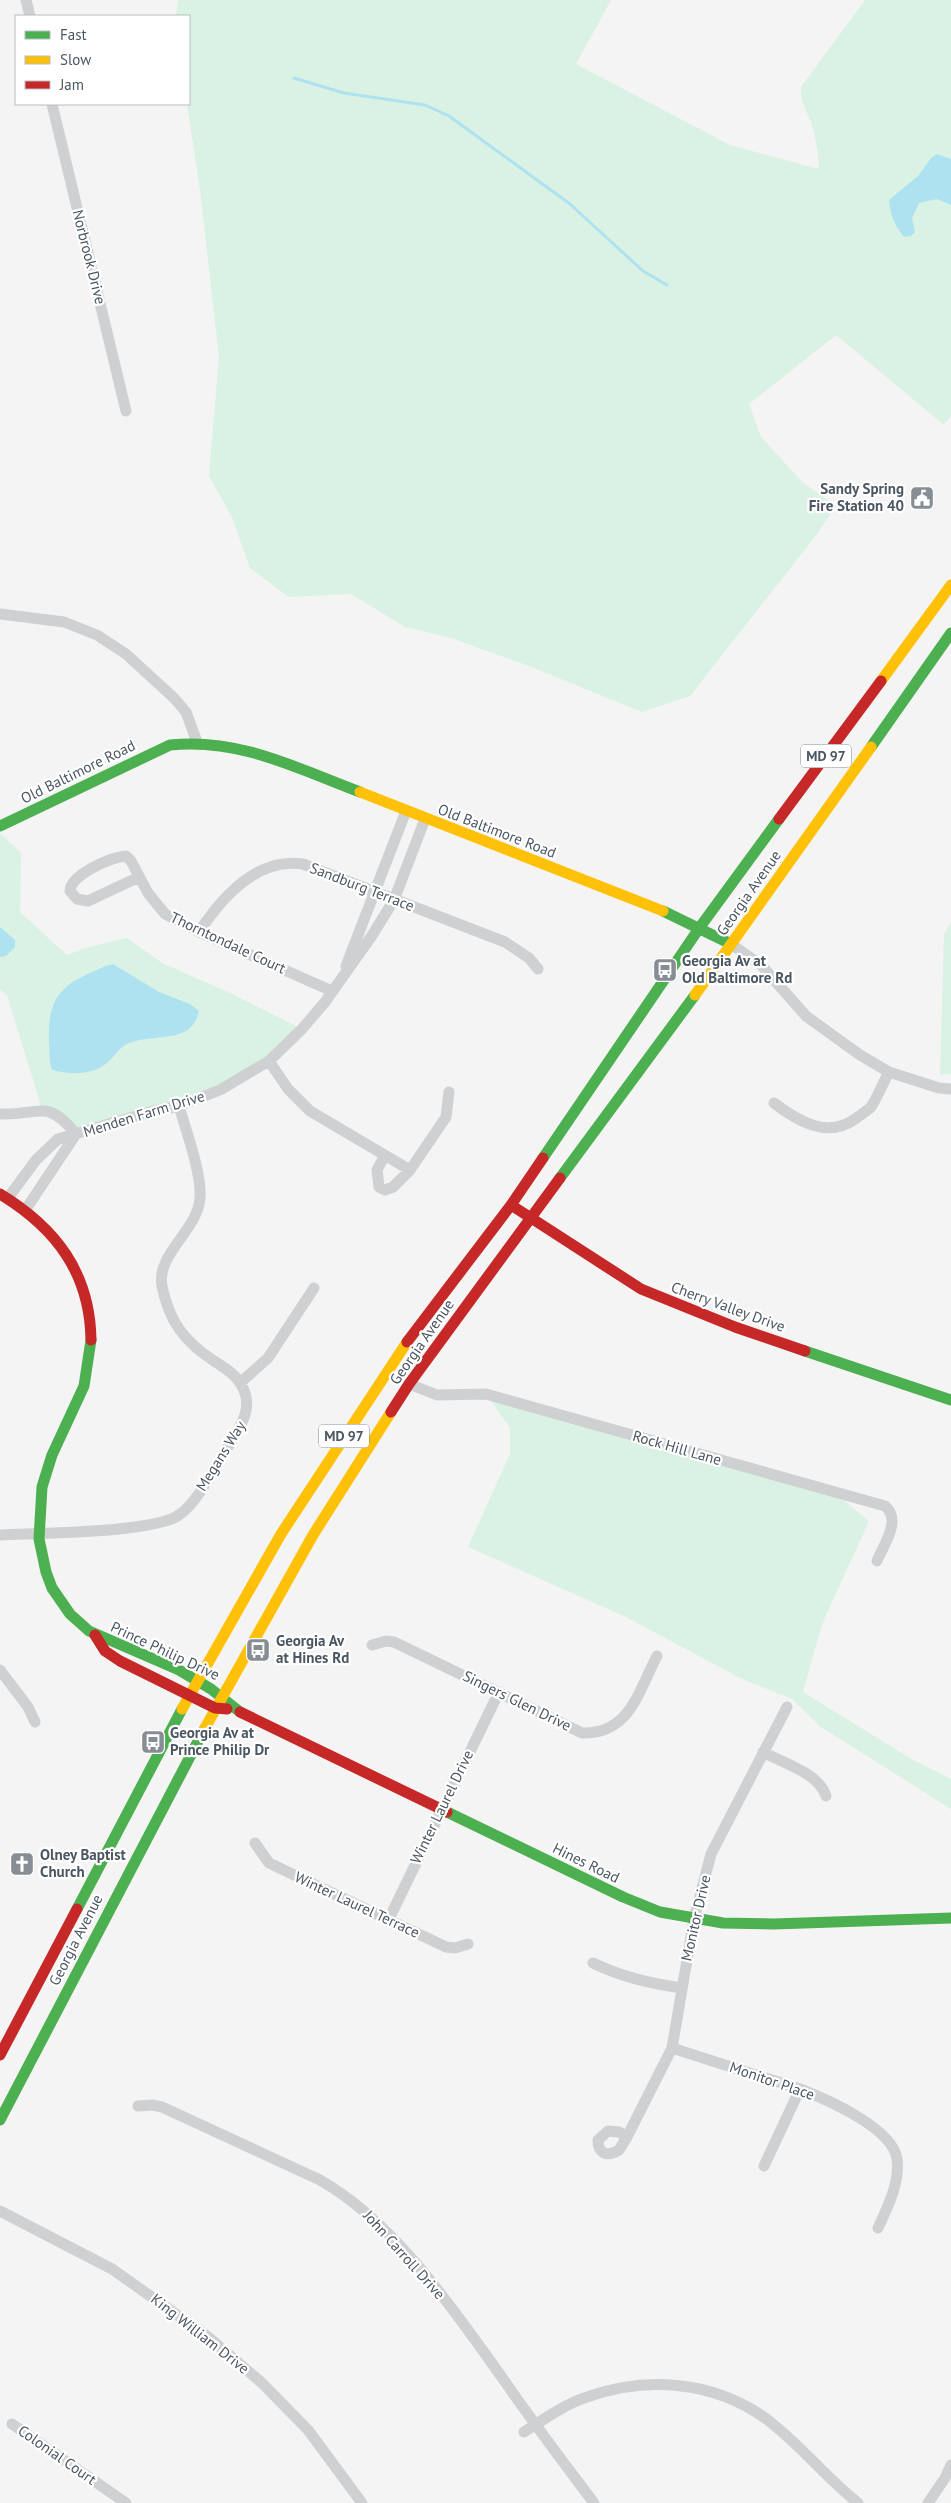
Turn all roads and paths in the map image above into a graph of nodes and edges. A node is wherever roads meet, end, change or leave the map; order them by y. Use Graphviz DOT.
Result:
graph roads {
  1 [pos="26,0"];
  2 [pos="30,15"];
  3 [pos="52,105"];
  4 [pos="126,411"];
  5 [pos="951,585"];
  6 [pos="0,614"];
  7 [pos="951,633"];
  8 [pos="197,742"];
  9 [pos="406,811"];
  10 [pos="425,819"];
  11 [pos="0,826"];
  12 [pos="139,877"];
  13 [pos="374,892"];
  14 [pos="394,900"];
  15 [pos="700,927"];
  16 [pos="199,932"];
  17 [pos="731,944"];
  18 [pos="538,969"];
  19 [pos="343,975"];
  20 [pos="332,991"];
  21 [pos="269,1061"];
  22 [pos="889,1072"];
  23 [pos="951,1089"];
  24 [pos="449,1092"];
  25 [pos="774,1104"];
  26 [pos="179,1106"];
  27 [pos="0,1114"];
  28 [pos="76,1134"];
  29 [pos="385,1155"];
  30 [pos="410,1170"];
  31 [pos="4,1196"];
  32 [pos="511,1204"];
  33 [pos="26,1209"];
  34 [pos="530,1217"];
  35 [pos="314,1288"];
  36 [pos="240,1383"];
  37 [pos="409,1384"];
  38 [pos="951,1400"];
  39 [pos="39,1532"];
  40 [pos="0,1535"];
  41 [pos="877,1561"];
  42 [pos="95,1635"];
  43 [pos="372,1645"];
  44 [pos="657,1656"];
  45 [pos="0,1670"];
  46 [pos="197,1681"];
  47 [pos="498,1694"];
  48 [pos="222,1695"];
  49 [pos="189,1696"];
  50 [pos="786,1707"];
  51 [pos="215,1708"];
  52 [pos="237,1710"];
  53 [pos="35,1722"];
  54 [pos="763,1752"];
  55 [pos="826,1796"];
  56 [pos="441,1809"];
  57 [pos="255,1844"];
  58 [pos="951,1918"];
  59 [pos="694,1919"];
  60 [pos="388,1920"];
  61 [pos="468,1944"];
  62 [pos="593,1963"];
  63 [pos="681,1988"];
  64 [pos="672,2048"];
  65 [pos="0,2055"];
  66 [pos="800,2089"];
  67 [pos="138,2106"];
  68 [pos="0,2120"];
  69 [pos="627,2137"];
  70 [pos="764,2166"];
  71 [pos="0,2211"];
  72 [pos="878,2228"];
  73 [pos="12,2424"];
  74 [pos="535,2425"];
  75 [pos="524,2432"];
  76 [pos="951,2465"];
  77 [pos="126,2503"];
  78 [pos="361,2503"];
  79 [pos="594,2503"];
  80 [pos="858,2503"];
  81 [pos="928,2503"];
  1 -- 2 [label="street"];
  3 -- 4 [label="street, Norbrook Drive"];
  5 -- 15 [label="main road, Georgia Avenue / MD 97"];
  6 -- 8 [label="street"];
  7 -- 17 [label="main road, Georgia Avenue / MD 97"];
  8 -- 9 [label="main road, Old Baltimore Road"];
  8 -- 11 [label="main road, Old Baltimore Road"];
  9 -- 10 [label="main road, Old Baltimore Road"];
  9 -- 13 [label="street, Menden Farm Drive"];
  10 -- 14 [label="street, Menden Farm Drive"];
  10 -- 15 [label="main road, Old Baltimore Road"];
  12 -- 12 [label="street, Thorntondale Court"];
  12 -- 16 [label="street, Thorntondale Court"];
  13 -- 14 [label="street, Sandburg Terrace"];
  13 -- 16 [label="street, Sandburg Terrace"];
  13 -- 19 [label="street, Menden Farm Drive"];
  14 -- 18 [label="street, Sandburg Terrace"];
  14 -- 19 [label="street, Menden Farm Drive"];
  15 -- 17 [label="main road, Old Baltimore Road"];
  15 -- 32 [label="main road, Georgia Avenue / MD 97"];
  16 -- 20 [label="street, Thorntondale Court"];
  17 -- 22 [label="street, Old Baltimore Road"];
  17 -- 34 [label="main road, Georgia Avenue / MD 97"];
  19 -- 20 [label="street, Menden Farm Drive"];
  20 -- 21 [label="street, Menden Farm Drive"];
  21 -- 26 [label="street, Menden Farm Drive"];
  21 -- 29 [label="street"];
  22 -- 23 [label="street, Old Baltimore Road"];
  22 -- 25 [label="street"];
  24 -- 30 [label="street"];
  26 -- 28 [label="street, Menden Farm Drive"];
  26 -- 36 [label="street"];
  27 -- 28 [label="street"];
  28 -- 31 [label="street, Menden Farm Drive"];
  28 -- 33 [label="street, Menden Farm Drive"];
  29 -- 30 [label="street"];
  29 -- 30 [label="street"];
  31 -- 33 [label="main road, Prince Philip Drive"];
  32 -- 34 [label="main road, Cherry Valley Drive"];
  32 -- 46 [label="main road, Georgia Avenue / MD 97"];
  33 -- 39 [label="main road, Prince Philip Drive"];
  34 -- 37 [label="main road, Georgia Avenue / MD 97"];
  34 -- 38 [label="main road, Cherry Valley Drive"];
  35 -- 36 [label="street"];
  36 -- 39 [label="street, Megans Way"];
  37 -- 41 [label="street, Rock Hill Lane"];
  37 -- 48 [label="main road, Georgia Avenue / MD 97"];
  39 -- 40 [label="street, Megans Way"];
  39 -- 42 [label="main road, Prince Philip Drive"];
  42 -- 46 [label="main road, Prince Philip Drive"];
  42 -- 49 [label="main road, Prince Philip Drive"];
  43 -- 47 [label="street, Singers Glen Drive"];
  44 -- 47 [label="street, Singers Glen Drive"];
  45 -- 53 [label="street"];
  46 -- 48 [label="main road, Prince Philip Drive"];
  46 -- 49 [label="main road, Georgia Avenue / MD 97"];
  47 -- 56 [label="street, Winter Laurel Drive"];
  48 -- 51 [label="main road, Georgia Avenue / MD 97"];
  48 -- 52 [label="main road, Hines Road"];
  49 -- 51 [label="main road, Prince Philip Drive"];
  49 -- 65 [label="main road, Georgia Avenue / MD 97"];
  50 -- 54 [label="street, Monitor Drive"];
  51 -- 52 [label="main road, Hines Road"];
  51 -- 68 [label="main road, Georgia Avenue / MD 97"];
  52 -- 56 [label="main road, Hines Road"];
  54 -- 55 [label="street"];
  54 -- 59 [label="street, Monitor Drive"];
  56 -- 59 [label="main road, Hines Road"];
  56 -- 60 [label="street, Winter Laurel Drive"];
  57 -- 60 [label="street, Winter Laurel Terrace"];
  58 -- 59 [label="main road, Hines Road"];
  59 -- 63 [label="street, Monitor Drive"];
  60 -- 61 [label="street, Winter Laurel Terrace"];
  62 -- 63 [label="street"];
  63 -- 64 [label="street, Monitor Drive"];
  64 -- 66 [label="street, Monitor Place"];
  64 -- 69 [label="street, Monitor Drive"];
  66 -- 70 [label="street"];
  66 -- 72 [label="street, Monitor Place"];
  67 -- 74 [label="street, John Carroll Drive"];
  71 -- 78 [label="street, King William Drive"];
  73 -- 77 [label="street, Colonial Court"];
  74 -- 75 [label="street"];
  74 -- 79 [label="street, John Carroll Drive"];
  74 -- 80 [label="street"];
  76 -- 81 [label="street"];
}
